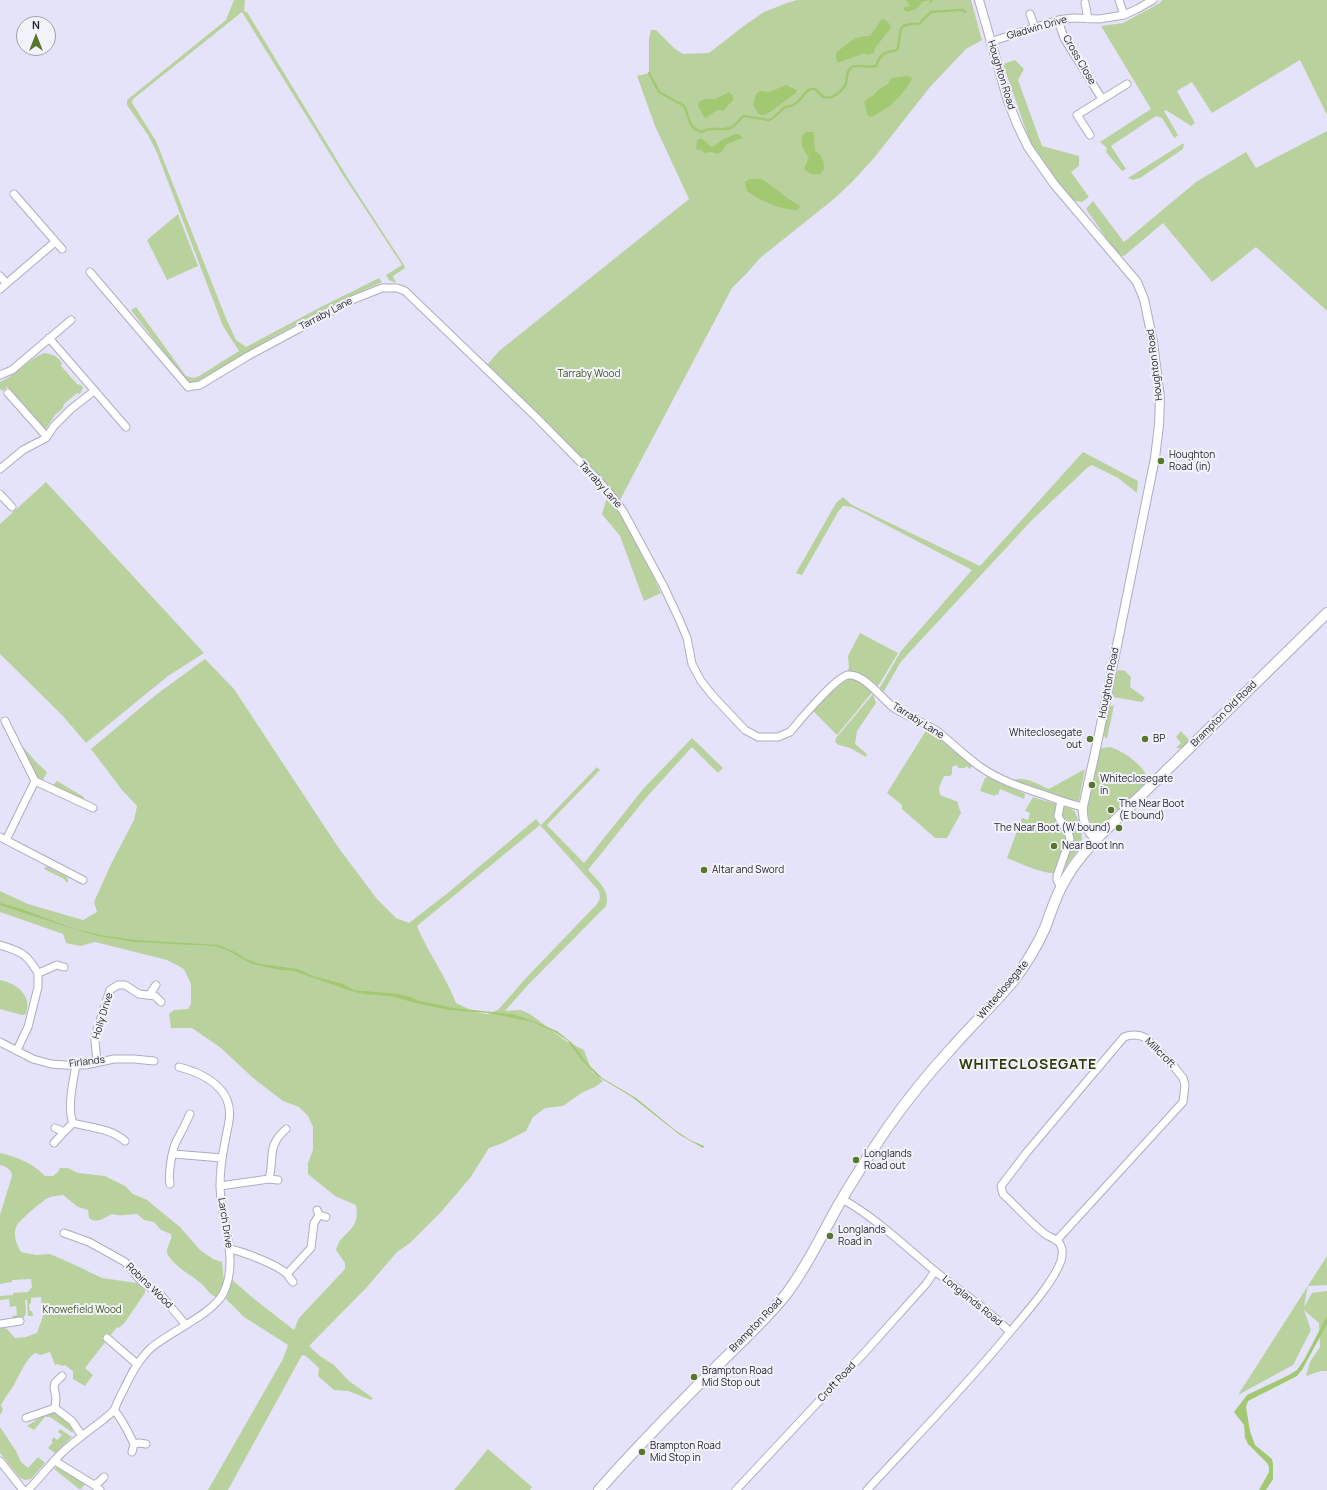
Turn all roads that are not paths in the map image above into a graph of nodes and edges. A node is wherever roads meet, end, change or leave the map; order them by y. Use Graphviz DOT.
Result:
graph roads {
  1 [pos="979,0"];
  2 [pos="1119,0"];
  3 [pos="1153,0"];
  4 [pos="1085,3"];
  5 [pos="1030,14"];
  6 [pos="1124,15"];
  7 [pos="1088,18"];
  8 [pos="1058,20"];
  9 [pos="1035,28"];
  10 [pos="990,42"];
  11 [pos="1127,84"];
  12 [pos="1102,99"];
  13 [pos="1090,135"];
  14 [pos="14,194"];
  15 [pos="55,242"];
  16 [pos="62,249"];
  17 [pos="90,272"];
  18 [pos="0,276"];
  19 [pos="6,283"];
  20 [pos="0,289"];
  21 [pos="71,320"];
  22 [pos="50,338"];
  23 [pos="0,375"];
  24 [pos="94,392"];
  25 [pos="8,393"];
  26 [pos="126,427"];
  27 [pos="47,437"];
  28 [pos="0,469"];
  29 [pos="0,494"];
  30 [pos="12,507"];
  31 [pos="1327,613"];
  32 [pos="5,721"];
  33 [pos="35,781"];
  34 [pos="1061,801"];
  35 [pos="1083,807"];
  36 [pos="93,808"];
  37 [pos="1121,815"];
  38 [pos="3,839"];
  39 [pos="1095,839"];
  40 [pos="83,880"];
  41 [pos="1061,888"];
  42 [pos="0,945"];
  43 [pos="64,967"];
  44 [pos="38,973"];
  45 [pos="156,985"];
  46 [pos="150,994"];
  47 [pos="161,1002"];
  48 [pos="0,1042"];
  49 [pos="17,1050"];
  50 [pos="97,1061"];
  51 [pos="154,1061"];
  52 [pos="76,1065"];
  53 [pos="179,1067"];
  54 [pos="190,1114"];
  55 [pos="73,1123"];
  56 [pos="55,1128"];
  57 [pos="286,1129"];
  58 [pos="64,1132"];
  59 [pos="125,1141"];
  60 [pos="54,1143"];
  61 [pos="174,1154"];
  62 [pos="868,1156"];
  63 [pos="222,1158"];
  64 [pos="269,1179"];
  65 [pos="278,1180"];
  66 [pos="170,1184"];
  67 [pos="220,1186"];
  68 [pos="842,1200"];
  69 [pos="321,1214"];
  70 [pos="64,1233"];
  71 [pos="1057,1240"];
  72 [pos="230,1248"];
  73 [pos="935,1271"];
  74 [pos="287,1274"];
  75 [pos="292,1282"];
  76 [pos="20,1321"];
  77 [pos="0,1324"];
  78 [pos="185,1324"];
  79 [pos="1010,1332"];
  80 [pos="107,1338"];
  81 [pos="137,1364"];
  82 [pos="62,1376"];
  83 [pos="55,1408"];
  84 [pos="114,1410"];
  85 [pos="26,1418"];
  86 [pos="82,1436"];
  87 [pos="134,1444"];
  88 [pos="146,1444"];
  89 [pos="132,1452"];
  90 [pos="55,1461"];
  91 [pos="0,1462"];
  92 [pos="104,1477"];
  93 [pos="94,1485"];
  94 [pos="23,1490"];
  95 [pos="28,1490"];
  96 [pos="100,1490"];
  97 [pos="599,1490"];
  98 [pos="736,1490"];
  99 [pos="867,1490"];
  1 -- 10 [label="street, Houghton Road"];
  2 -- 6 [label="street"];
  3 -- 6 [label="street, Gladwin Drive"];
  4 -- 7 [label="street"];
  5 -- 9 [label="street"];
  6 -- 7 [label="street, Gladwin Drive"];
  7 -- 8 [label="street, Gladwin Drive"];
  8 -- 9 [label="street, Gladwin Drive"];
  8 -- 12 [label="street, Cross Close"];
  9 -- 10 [label="street, Gladwin Drive"];
  10 -- 35 [label="street, Houghton Road"];
  11 -- 12 [label="street"];
  12 -- 13 [label="street"];
  14 -- 15 [label="street"];
  15 -- 16 [label="street"];
  15 -- 19 [label="street"];
  17 -- 34 [label="street, Tarraby Lane"];
  18 -- 19 [label="street"];
  19 -- 20 [label="street"];
  21 -- 22 [label="street"];
  22 -- 23 [label="street"];
  22 -- 24 [label="street"];
  24 -- 26 [label="street"];
  24 -- 27 [label="street"];
  25 -- 27 [label="street"];
  27 -- 28 [label="street"];
  29 -- 30 [label="street"];
  31 -- 37 [label="main road, Brampton Old Road"];
  32 -- 33 [label="street"];
  33 -- 36 [label="street"];
  33 -- 38 [label="street"];
  34 -- 35 [label="street, Tarraby Lane"];
  34 -- 41 [label="street"];
  35 -- 39 [label="street, Houghton Road"];
  37 -- 39 [label="main road, Whiteclosegate"];
  38 -- 40 [label="street"];
  39 -- 41 [label="main road, Whiteclosegate"];
  41 -- 62 [label="main road, Whiteclosegate"];
  42 -- 44 [label="street"];
  43 -- 44 [label="street"];
  44 -- 49 [label="street"];
  45 -- 46 [label="street"];
  46 -- 47 [label="street, Holly Drive"];
  46 -- 50 [label="street, Holly Drive"];
  48 -- 49 [label="street, Firlands"];
  49 -- 52 [label="street, Firlands"];
  50 -- 51 [label="street, Firlands"];
  50 -- 52 [label="street, Firlands"];
  52 -- 55 [label="street"];
  53 -- 63 [label="street, Larch Drive"];
  54 -- 61 [label="street"];
  55 -- 58 [label="street"];
  55 -- 59 [label="street"];
  56 -- 58 [label="street"];
  57 -- 64 [label="street"];
  58 -- 60 [label="street"];
  61 -- 63 [label="street"];
  61 -- 66 [label="street"];
  62 -- 68 [label="main road, Brampton Road"];
  63 -- 67 [label="street, Larch Drive"];
  64 -- 65 [label="street"];
  64 -- 67 [label="street"];
  67 -- 72 [label="street, Larch Drive"];
  68 -- 73 [label="street, Longlands Road"];
  68 -- 97 [label="main road, Brampton Road"];
  69 -- 74 [label="street"];
  70 -- 78 [label="street, Robins Wood"];
  71 -- 71 [label="street, Millcroft"];
  71 -- 79 [label="street"];
  72 -- 74 [label="street"];
  72 -- 78 [label="street, Larch Drive"];
  73 -- 79 [label="street, Longlands Road"];
  73 -- 98 [label="street, Croft Road"];
  74 -- 75 [label="street"];
  76 -- 77 [label="street"];
  78 -- 81 [label="street, Larch Drive"];
  79 -- 99 [label="street, Longlands Road"];
  80 -- 81 [label="street"];
  81 -- 84 [label="street, Larch Drive"];
  82 -- 83 [label="street"];
  83 -- 85 [label="street"];
  83 -- 86 [label="street"];
  84 -- 86 [label="street, Larch Drive"];
  84 -- 87 [label="street"];
  86 -- 90 [label="street, Larch Drive"];
  87 -- 88 [label="street"];
  87 -- 89 [label="street"];
  90 -- 93 [label="street"];
  90 -- 95 [label="street, Larch Drive"];
  91 -- 94 [label="street"];
  92 -- 93 [label="street"];
  93 -- 96 [label="street"];
}
